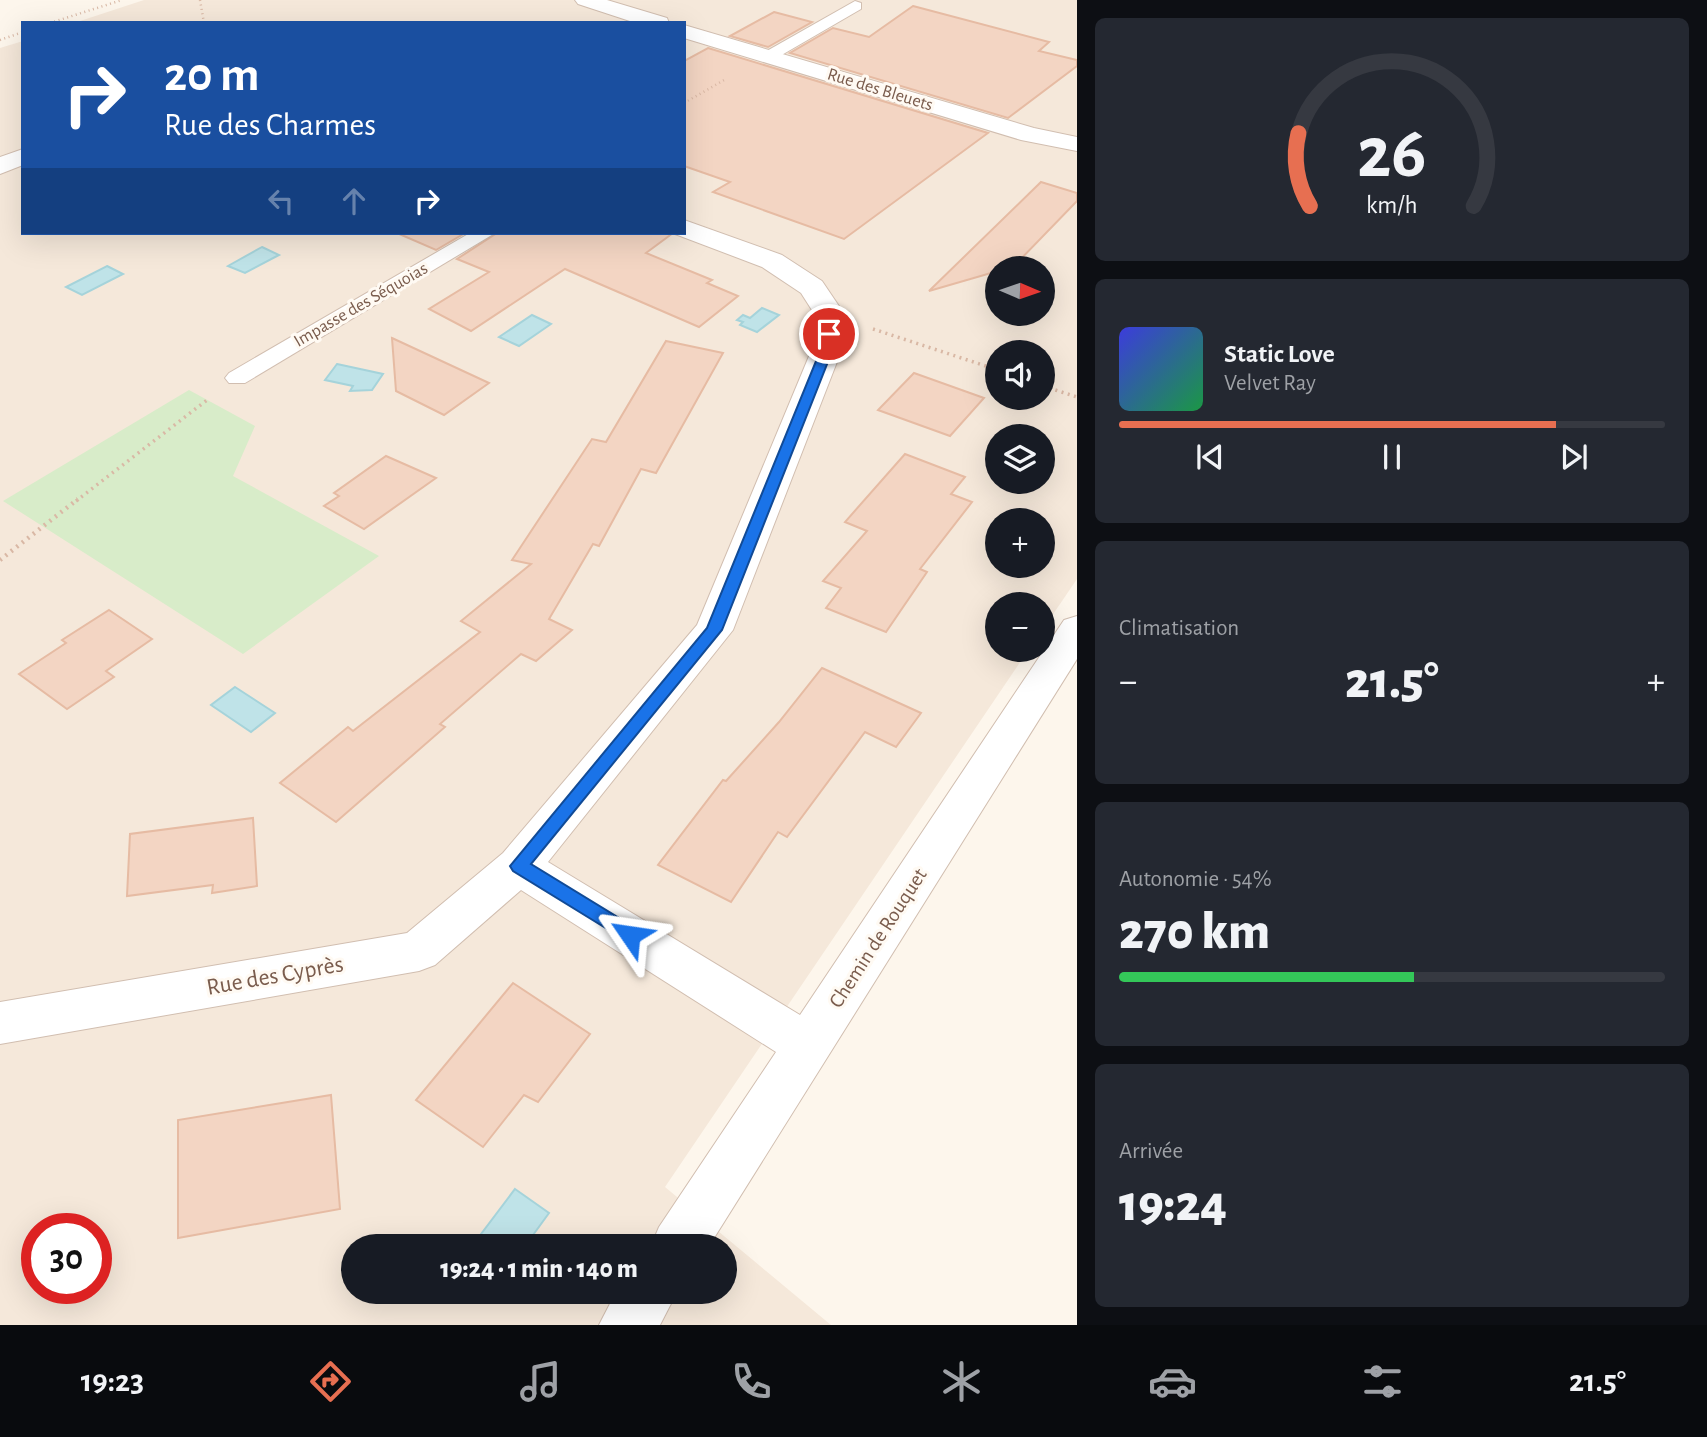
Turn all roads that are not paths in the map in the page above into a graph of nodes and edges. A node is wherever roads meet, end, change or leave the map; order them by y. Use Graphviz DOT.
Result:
graph roads {
  1 [pos="585,0"];
  2 [pos="855,6"];
  3 [pos="653,21"];
  4 [pos="686,32"];
  5 [pos="767,56"];
  6 [pos="1077,144"];
  7 [pos="21,157"];
  8 [pos="0,166"];
  9 [pos="686,229"];
  10 [pos="482,235"];
  11 [pos="237,377"];
  12 [pos="1077,629"];
  13 [pos="519,866"];
  14 [pos="0,1023"];
  15 [pos="808,1046"];
  16 [pos="686,1234"];
  17 [pos="641,1304"];
  18 [pos="627,1325"];
  1 -- 3 [label="street"];
  2 -- 5 [label="lane"];
  4 -- 5 [label="street, Rue des Bleuets"];
  5 -- 6 [label="street, Rue des Bleuets"];
  7 -- 8 [label="street"];
  9 -- 13 [label="street, Rue des Cyprès"];
  10 -- 11 [label="lane, Impasse des Séquoias"];
  12 -- 15 [label="street, Chemin de Rouquet"];
  13 -- 14 [label="street, Rue des Cyprès"];
  13 -- 15 [label="street"];
  15 -- 16 [label="street, Chemin de Rouquet"];
  17 -- 18 [label="street"];
}
